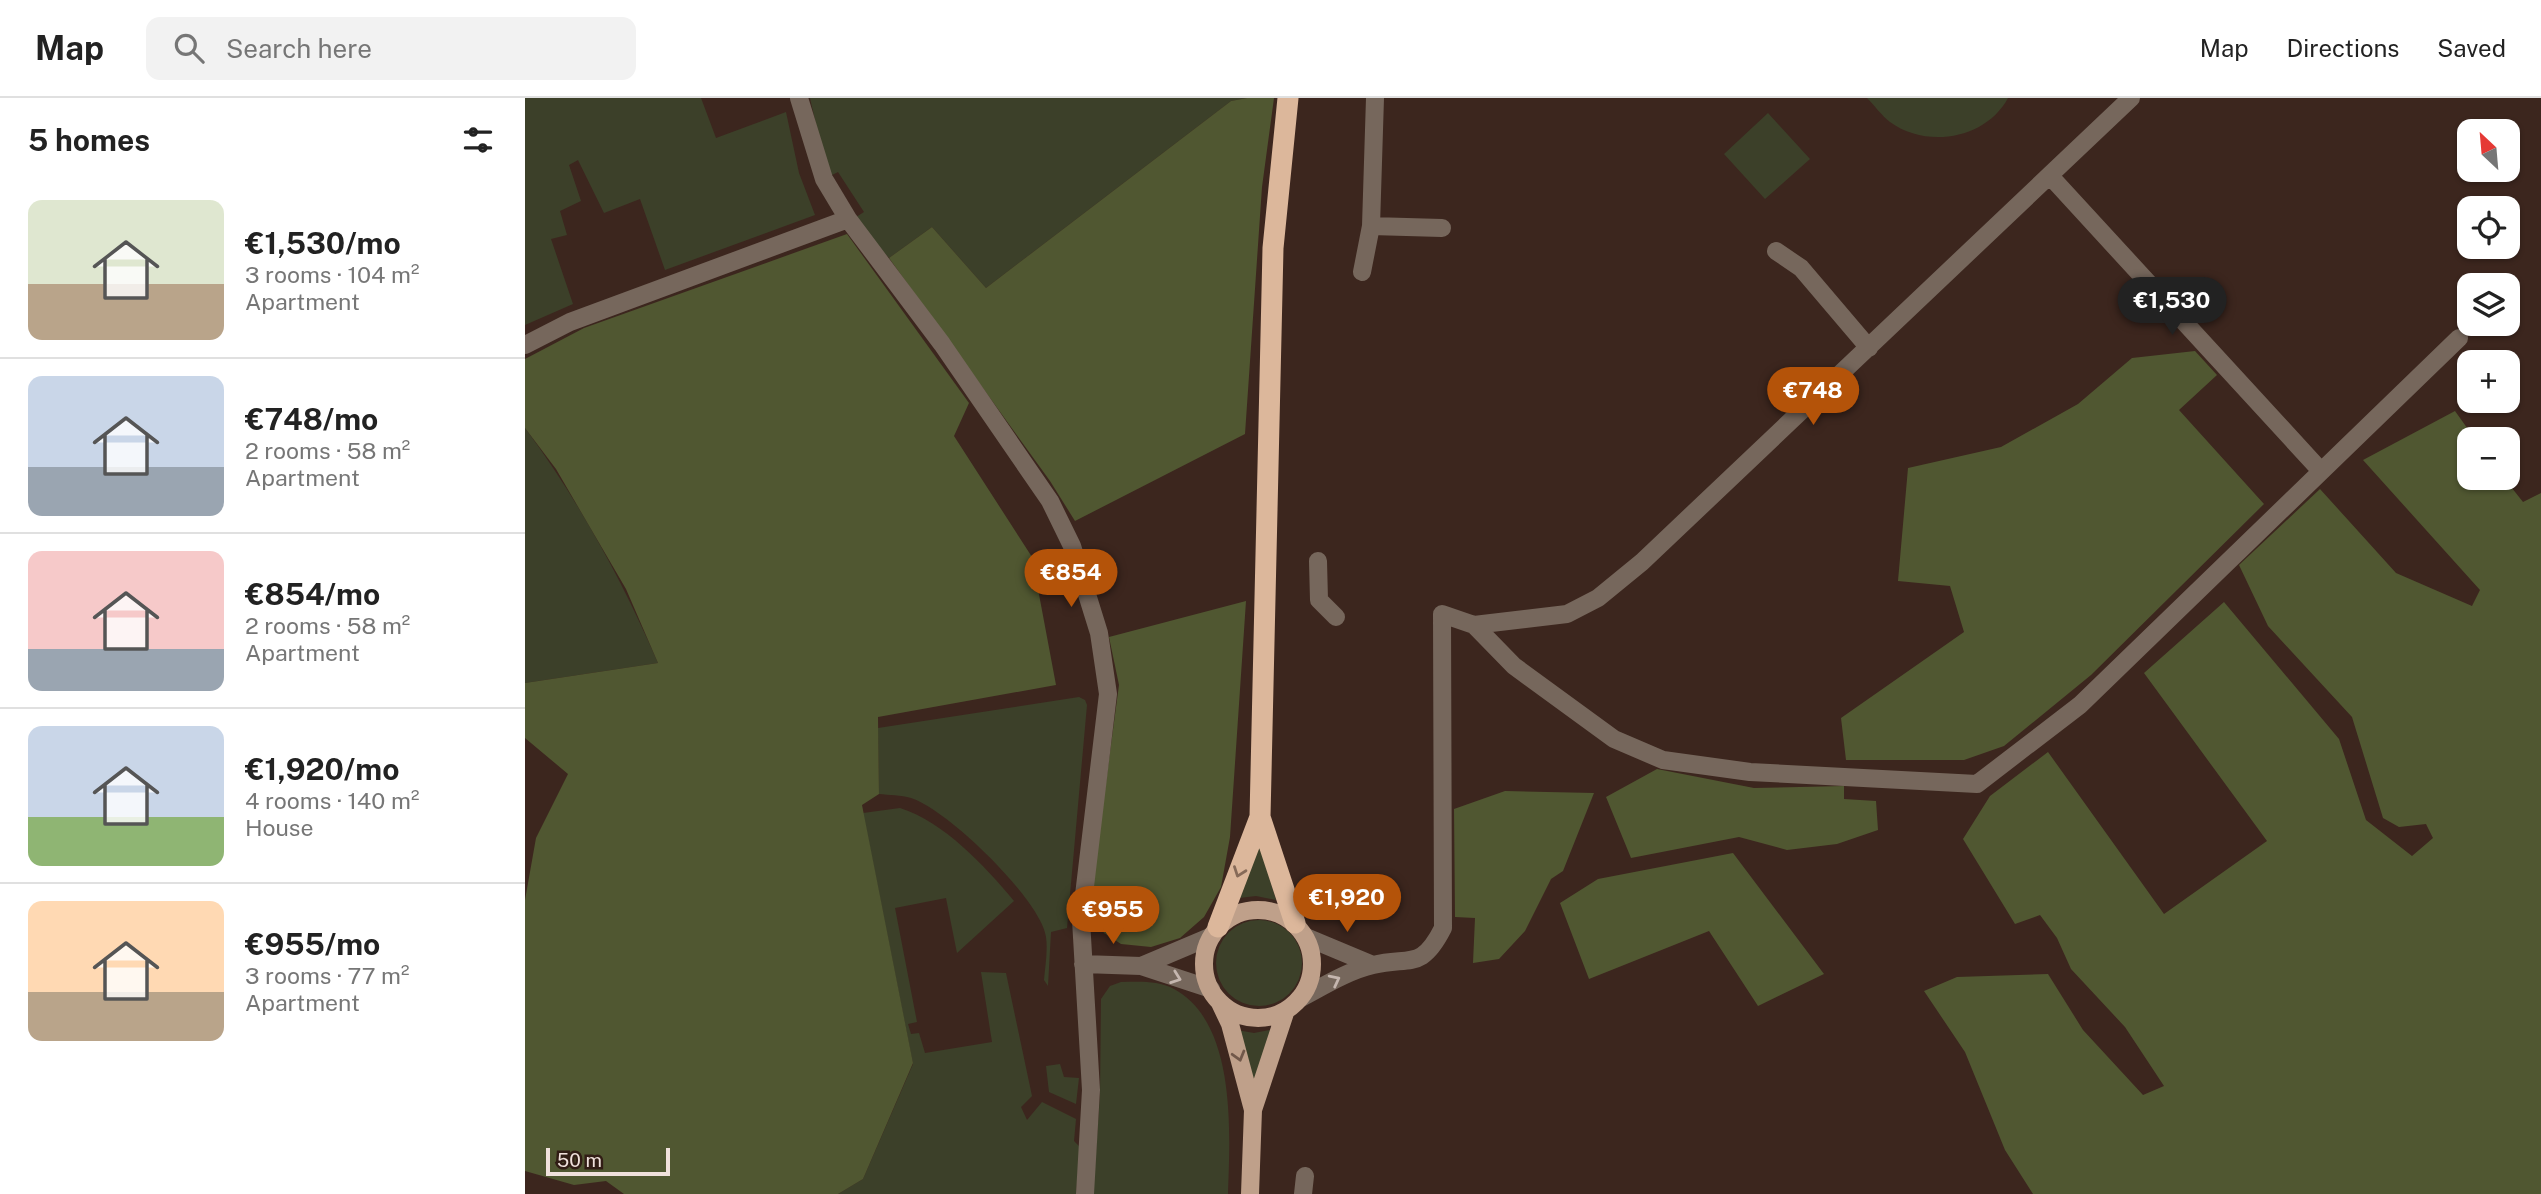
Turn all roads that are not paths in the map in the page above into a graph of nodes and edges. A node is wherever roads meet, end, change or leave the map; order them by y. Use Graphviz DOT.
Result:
graph roads {
  1 [pos="799,98"];
  2 [pos="1288,98"];
  3 [pos="1375,98"];
  4 [pos="2131,98"];
  5 [pos="2051,177"];
  6 [pos="848,219"];
  7 [pos="1371,226"];
  8 [pos="1441,229"];
  9 [pos="1776,251"];
  10 [pos="1362,272"];
  11 [pos="2459,338"];
  12 [pos="525,345"];
  13 [pos="1869,348"];
  14 [pos="2321,471"];
  15 [pos="1318,561"];
  16 [pos="1336,617"];
  17 [pos="1474,625"];
  18 [pos="1260,817"];
  19 [pos="1300,930"];
  20 [pos="1215,932"];
  21 [pos="1083,964"];
  22 [pos="1373,965"];
  23 [pos="1141,966"];
  24 [pos="1216,996"];
  25 [pos="1293,1005"];
  26 [pos="1253,1110"];
  27 [pos="1085,1194"];
  28 [pos="1250,1194"];
  1 -- 6 [label="street"];
  2 -- 18 [label="highway"];
  3 -- 7 [label="street"];
  4 -- 5 [label="street"];
  5 -- 13 [label="street"];
  5 -- 14 [label="street"];
  6 -- 12 [label="street"];
  6 -- 21 [label="street"];
  7 -- 8 [label="street"];
  7 -- 10 [label="street"];
  9 -- 13 [label="street"];
  11 -- 14 [label="street"];
  13 -- 17 [label="street"];
  14 -- 17 [label="street"];
  15 -- 16 [label="street"];
  17 -- 22 [label="street"];
  18 -- 19 [label="highway"];
  18 -- 20 [label="highway, one-way"];
  19 -- 20 [label="main road"];
  19 -- 22 [label="street"];
  19 -- 25 [label="main road"];
  20 -- 23 [label="street"];
  20 -- 24 [label="main road"];
  21 -- 23 [label="street"];
  21 -- 27 [label="street"];
  25 -- 22 [label="street, one-way"];
  23 -- 24 [label="street, one-way"];
  24 -- 25 [label="main road"];
  24 -- 26 [label="main road, one-way"];
  25 -- 26 [label="main road"];
  26 -- 28 [label="main road"];
}
